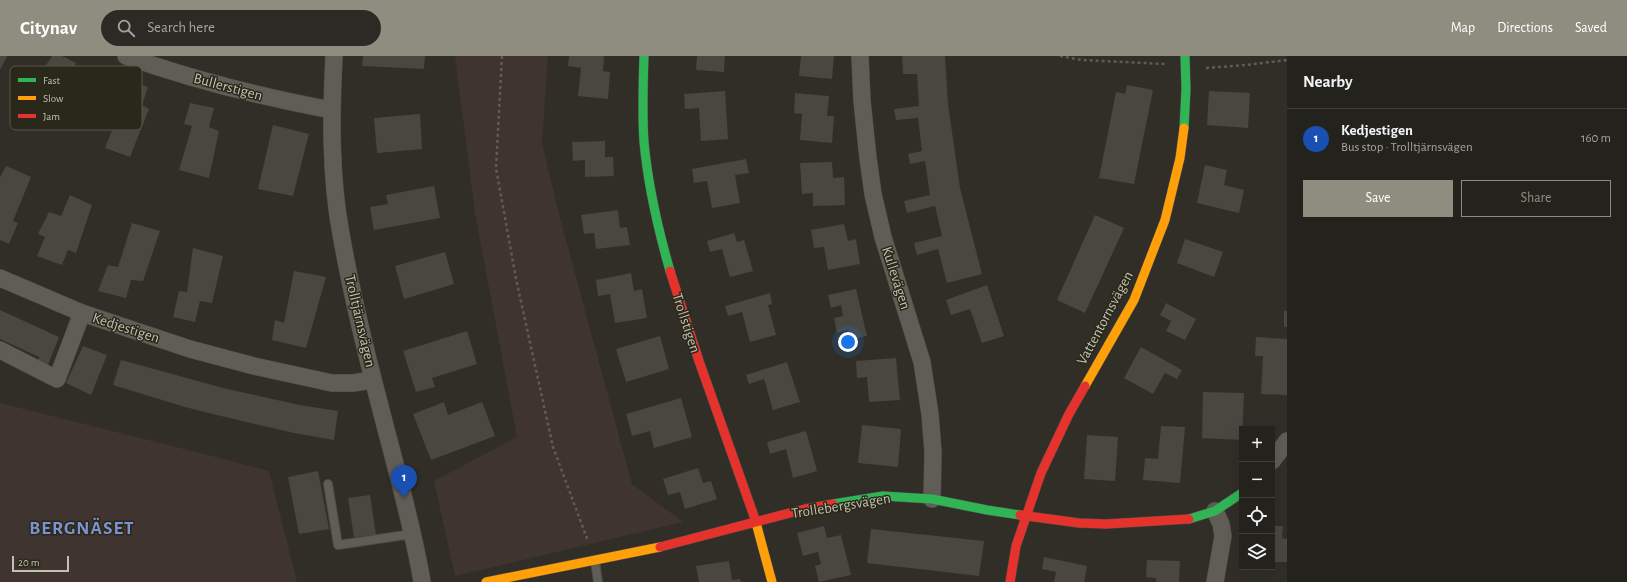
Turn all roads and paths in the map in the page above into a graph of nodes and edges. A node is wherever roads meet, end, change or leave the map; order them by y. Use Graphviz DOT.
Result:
graph roads {
  1 [pos="126,56"];
  2 [pos="334,56"];
  3 [pos="502,56"];
  4 [pos="644,56"];
  5 [pos="860,56"];
  6 [pos="1185,56"];
  7 [pos="331,110"];
  8 [pos="0,278"];
  9 [pos="82,313"];
  10 [pos="0,350"];
  11 [pos="373,380"];
  12 [pos="1287,441"];
  13 [pos="1275,457"];
  14 [pos="328,484"];
  15 [pos="1239,495"];
  16 [pos="932,499"];
  17 [pos="1215,511"];
  18 [pos="1026,515"];
  19 [pos="756,522"];
  20 [pos="412,534"];
  21 [pos="595,560"];
  22 [pos="422,582"];
  23 [pos="486,582"];
  24 [pos="598,582"];
  25 [pos="772,582"];
  26 [pos="1010,582"];
  27 [pos="1215,582"];
  1 -- 7 [label="street, Bullerstigen"];
  2 -- 7 [label="street, Trolltjärnsvägen"];
  3 -- 21 [label="path"];
  4 -- 19 [label="street, Trollstigen"];
  5 -- 16 [label="street, Kullevägen"];
  6 -- 18 [label="street, Vattentornsvägen"];
  7 -- 11 [label="street, Trolltjärnsvägen"];
  8 -- 9 [label="street, Kedjestigen"];
  9 -- 10 [label="street"];
  9 -- 11 [label="street, Kedjestigen"];
  11 -- 20 [label="street, Trolltjärnsvägen"];
  12 -- 13 [label="street"];
  14 -- 20 [label="lane"];
  15 -- 17 [label="street, Trollebergsvägen"];
  16 -- 18 [label="street, Trollebergsvägen"];
  16 -- 19 [label="street, Trollebergsvägen"];
  17 -- 18 [label="street, Trollebergsvägen"];
  17 -- 27 [label="street"];
  18 -- 26 [label="street, Vattentornsvägen"];
  19 -- 21 [label="street, Trollebergsvägen"];
  19 -- 25 [label="street, Trollstigen"];
  20 -- 22 [label="street, Trolltjärnsvägen"];
  21 -- 23 [label="street, Trollebergsvägen"];
  21 -- 24 [label="lane"];
}
